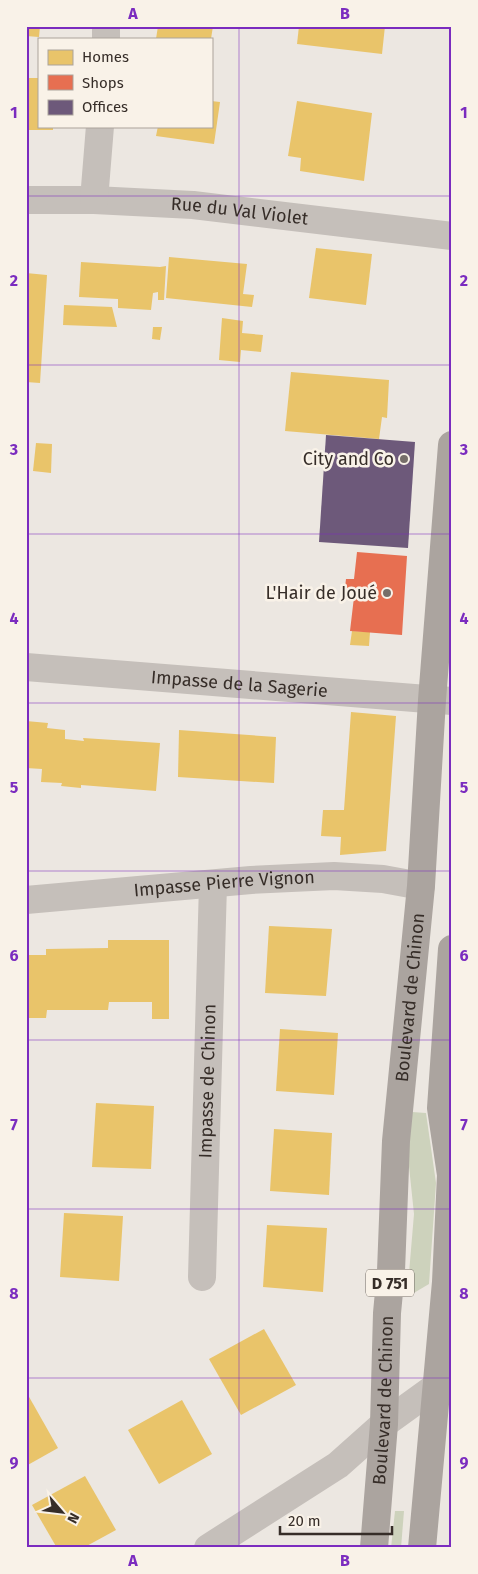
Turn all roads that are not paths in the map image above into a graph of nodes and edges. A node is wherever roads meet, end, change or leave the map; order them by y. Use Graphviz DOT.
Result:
graph roads {
  1 [pos="100,128"];
  2 [pos="26,200"];
  3 [pos="94,200"];
  4 [pos="452,236"];
  5 [pos="452,445"];
  6 [pos="26,667"];
  7 [pos="442,701"];
  8 [pos="213,884"];
  9 [pos="422,886"];
  10 [pos="26,900"];
  11 [pos="452,949"];
  12 [pos="202,1277"];
  13 [pos="445,1381"];
  14 [pos="384,1424"];
  15 [pos="208,1548"];
  16 [pos="374,1548"];
  17 [pos="422,1548"];
  1 -- 3 [label="street"];
  2 -- 3 [label="street, Rue du Val Violet"];
  3 -- 4 [label="street, Rue du Val Violet"];
  5 -- 7 [label="main road, Boulevard de Chinon / D 751"];
  6 -- 7 [label="street, Impasse de la Sagerie"];
  7 -- 9 [label="main road, Boulevard de Chinon / D 751"];
  8 -- 9 [label="street, Impasse Pierre Vignon"];
  8 -- 10 [label="street, Impasse Pierre Vignon"];
  8 -- 12 [label="street, Impasse de Chinon"];
  9 -- 14 [label="main road, Boulevard de Chinon / D 751"];
  11 -- 13 [label="main road, Boulevard de Chinon"];
  13 -- 14 [label="street"];
  13 -- 17 [label="main road, Boulevard de Chinon"];
  14 -- 15 [label="street"];
  14 -- 16 [label="main road, Boulevard de Chinon / D 751"];
}
